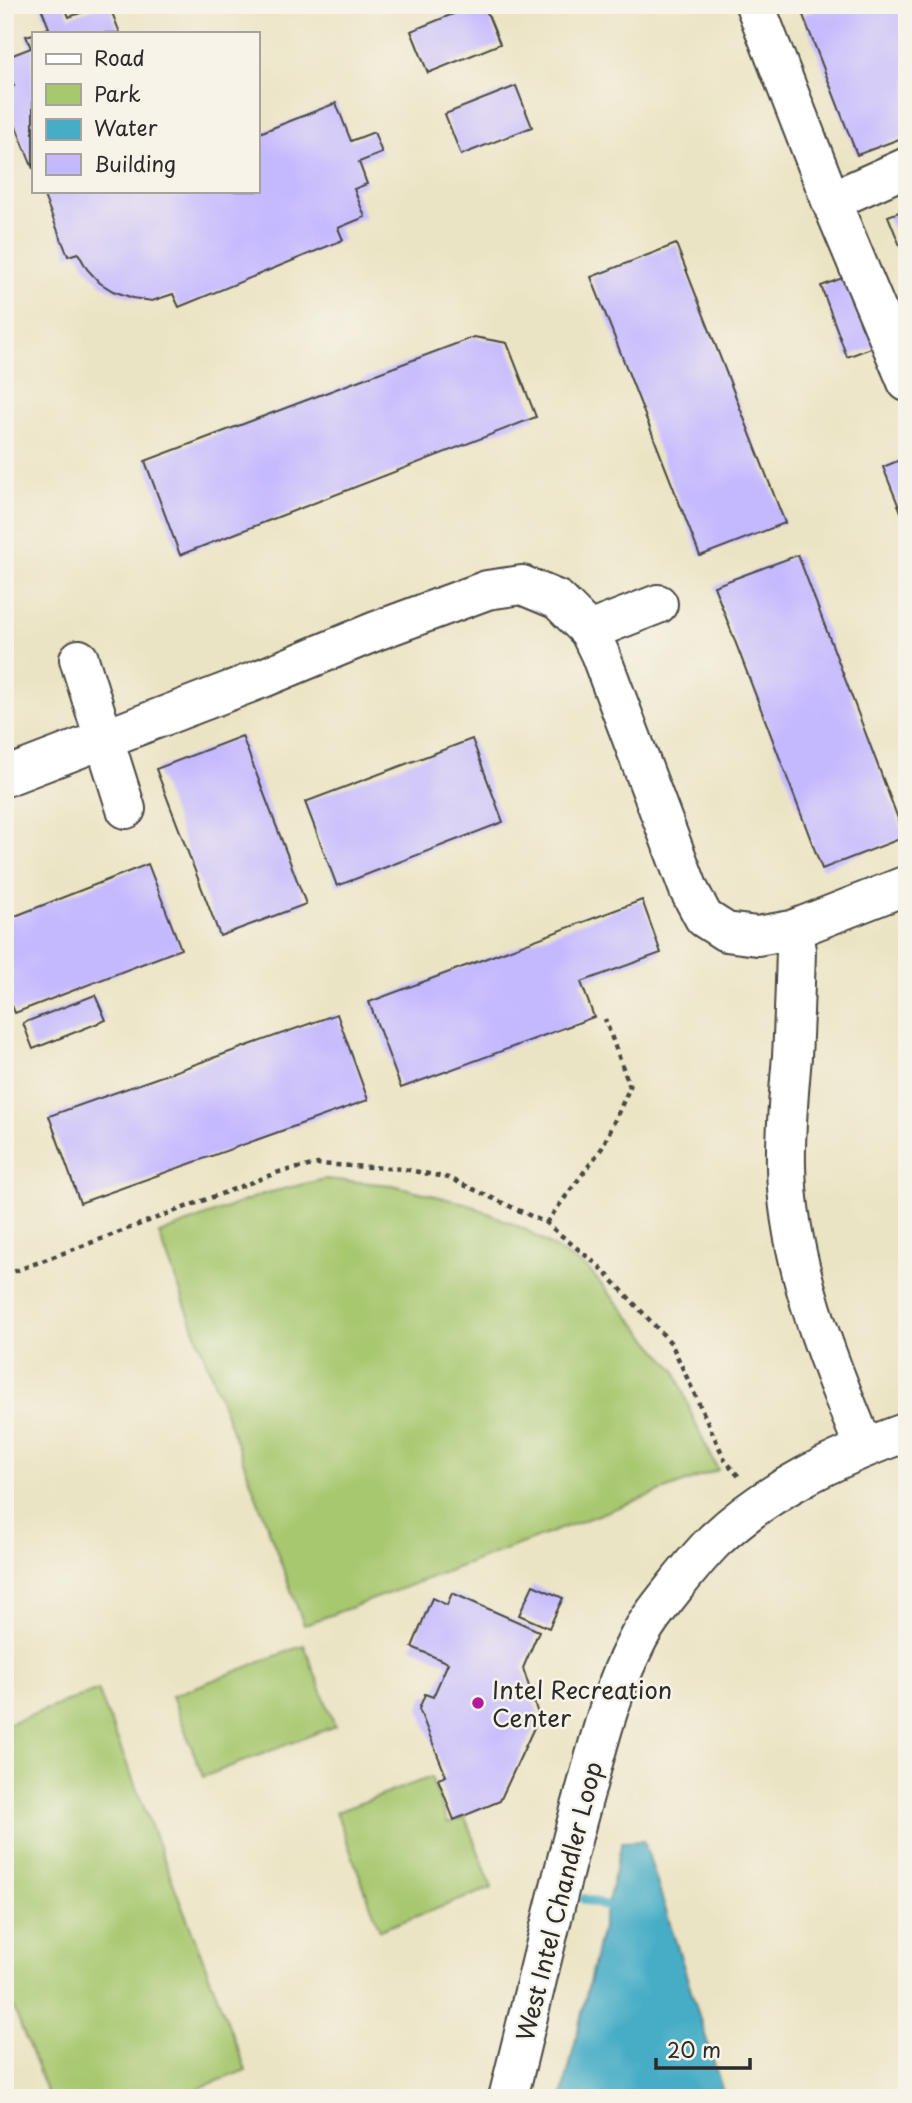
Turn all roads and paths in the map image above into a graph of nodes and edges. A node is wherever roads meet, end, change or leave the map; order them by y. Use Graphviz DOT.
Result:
graph roads {
  1 [pos="755,5"];
  2 [pos="907,167"];
  3 [pos="831,201"];
  4 [pos="907,382"];
  5 [pos="658,604"];
  6 [pos="589,631"];
  7 [pos="79,659"];
  8 [pos="103,740"];
  9 [pos="5,777"];
  10 [pos="126,809"];
  11 [pos="907,885"];
  12 [pos="792,930"];
  13 [pos="605,1019"];
  14 [pos="546,1223"];
  15 [pos="5,1275"];
  16 [pos="907,1432"];
  17 [pos="864,1447"];
  18 [pos="761,1503"];
  19 [pos="508,2098"];
  1 -- 3 [label="street"];
  2 -- 3 [label="street"];
  3 -- 4 [label="street"];
  5 -- 6 [label="street"];
  6 -- 8 [label="street"];
  6 -- 12 [label="street"];
  7 -- 8 [label="street"];
  8 -- 9 [label="street"];
  8 -- 10 [label="street"];
  11 -- 12 [label="street"];
  12 -- 17 [label="street"];
  13 -- 14 [label="path"];
  14 -- 15 [label="path"];
  14 -- 18 [label="path"];
  16 -- 17 [label="street, West Intel Chandler Loop"];
  17 -- 18 [label="street, West Intel Chandler Loop"];
  18 -- 19 [label="street, West Intel Chandler Loop"];
}
